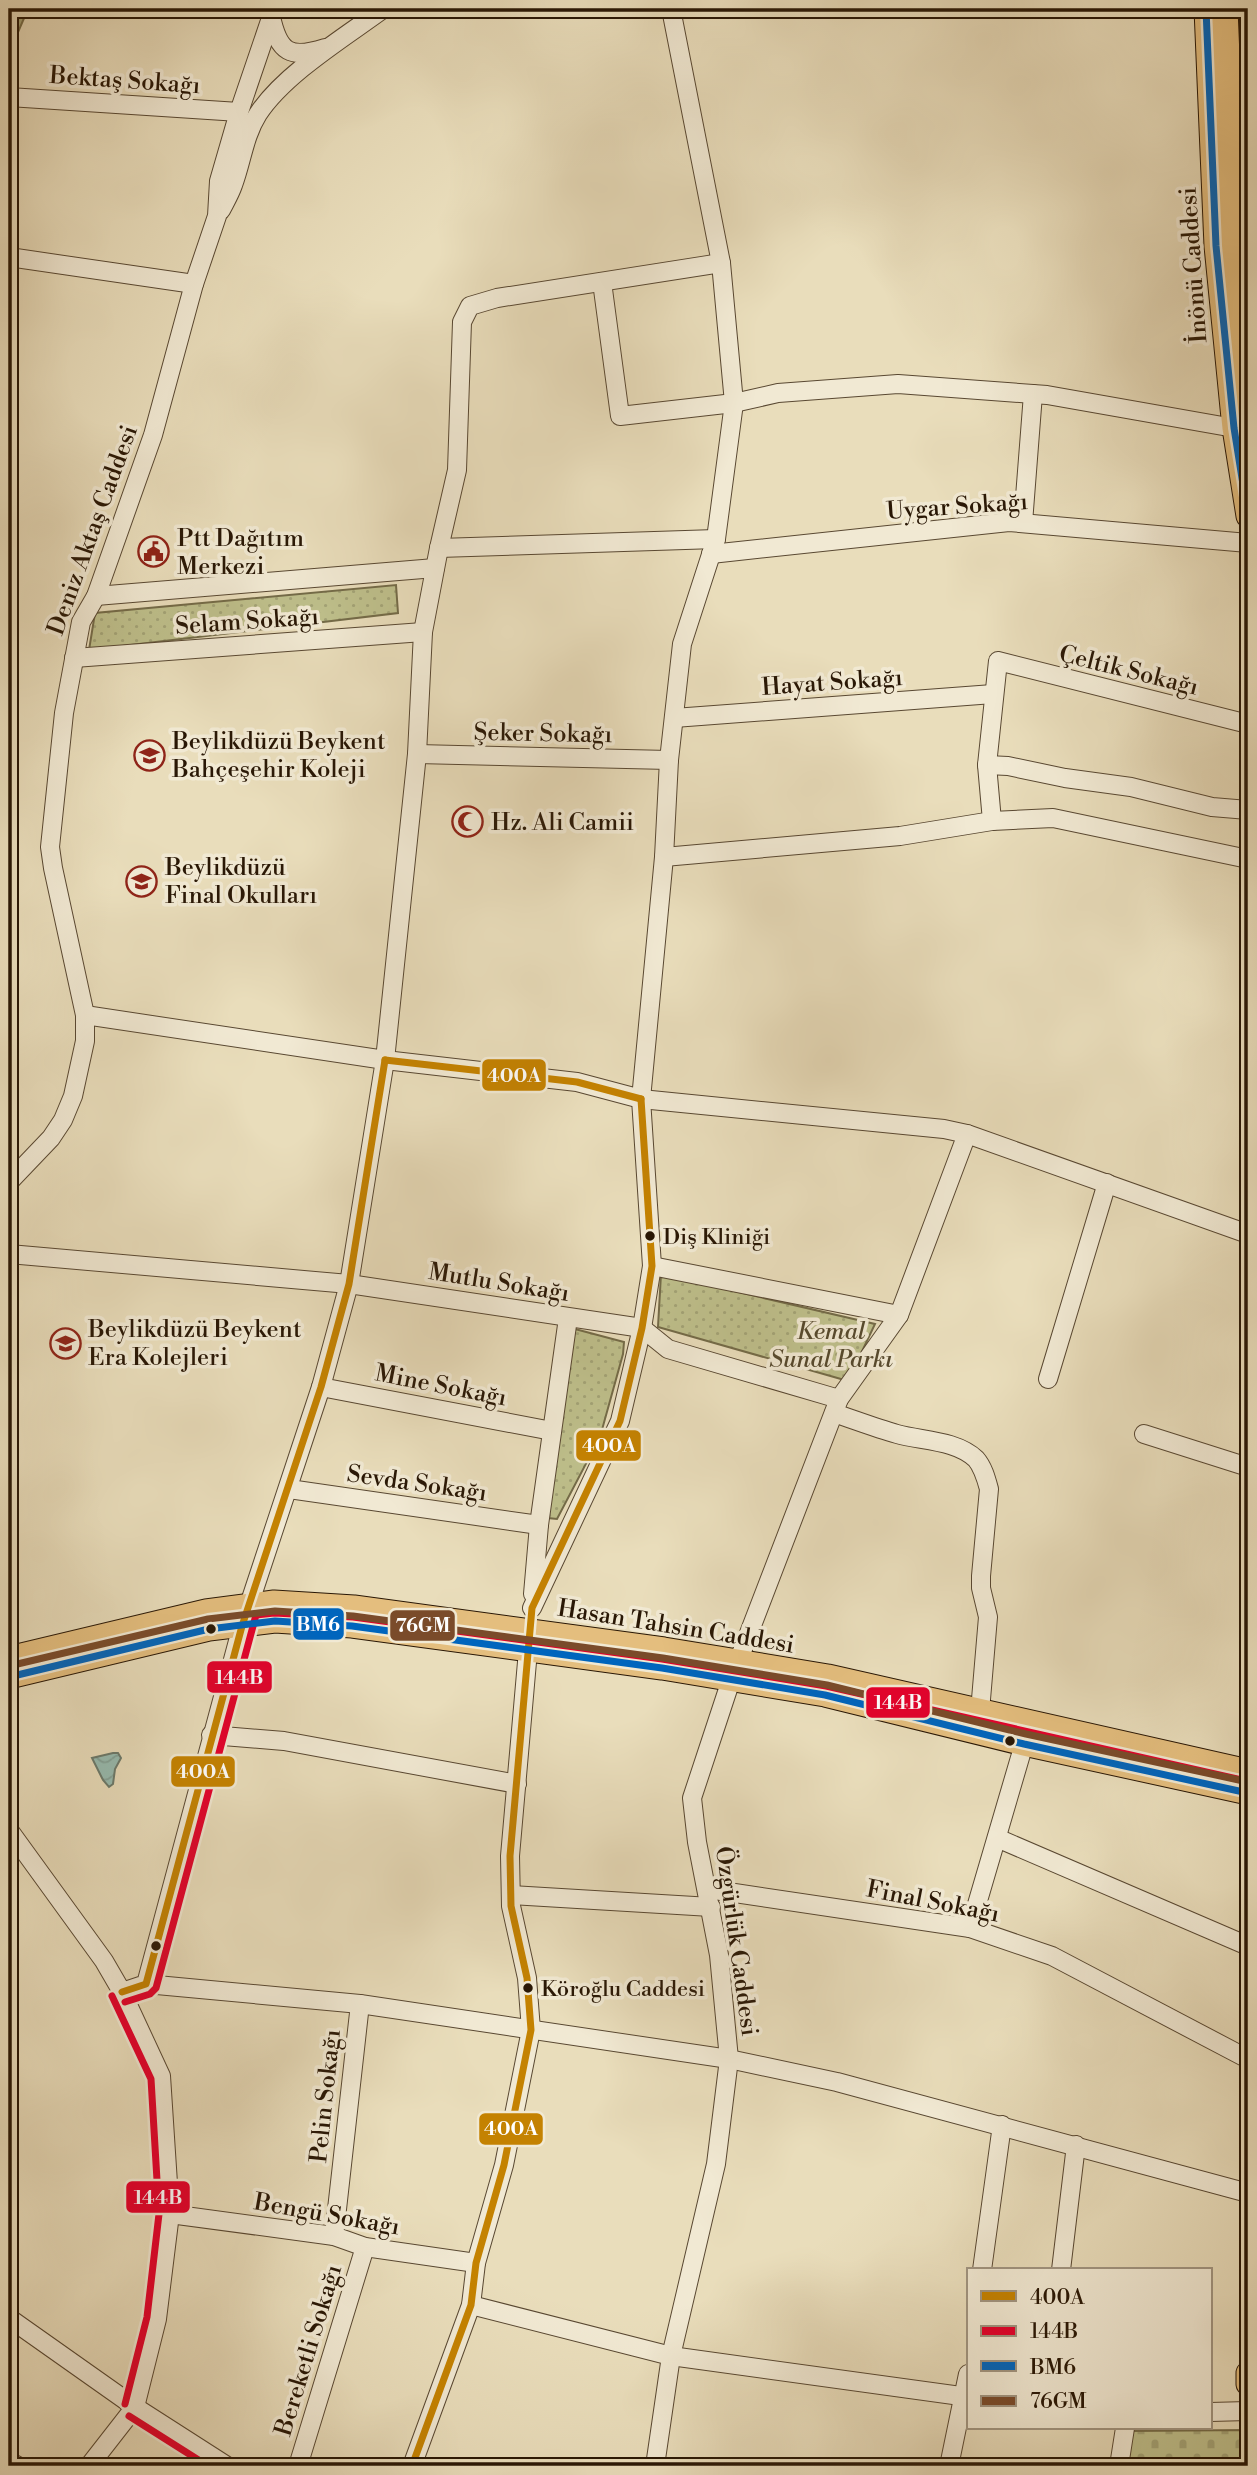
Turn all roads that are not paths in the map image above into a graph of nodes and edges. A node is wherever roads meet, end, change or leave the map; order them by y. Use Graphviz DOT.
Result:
graph roads {
  1 [pos="383,9"];
  2 [pos="671,9"];
  3 [pos="1206,9"];
  4 [pos="1226,9"];
  5 [pos="272,13"];
  6 [pos="349,33"];
  7 [pos="1228,58"];
  8 [pos="9,97"];
  9 [pos="239,112"];
  10 [pos="1222,158"];
  11 [pos="217,216"];
  12 [pos="1242,246"];
  13 [pos="9,257"];
  14 [pos="721,263"];
  15 [pos="602,282"];
  16 [pos="194,284"];
  17 [pos="1232,316"];
  18 [pos="1248,369"];
  19 [pos="1033,394"];
  20 [pos="734,403"];
  21 [pos="1241,426"];
  22 [pos="1248,516"];
  23 [pos="1023,523"];
  24 [pos="1248,543"];
  25 [pos="714,547"];
  26 [pos="439,548"];
  27 [pos="435,568"];
  28 [pos="96,596"];
  29 [pos="423,632"];
  30 [pos="74,658"];
  31 [pos="993,694"];
  32 [pos="674,718"];
  33 [pos="1248,724"];
  34 [pos="417,754"];
  35 [pos="668,760"];
  36 [pos="986,765"];
  37 [pos="1248,810"];
  38 [pos="992,821"];
  39 [pos="664,857"];
  40 [pos="1248,859"];
  41 [pos="85,1015"];
  42 [pos="385,1060"];
  43 [pos="641,1099"];
  44 [pos="967,1134"];
  45 [pos="9,1182"];
  46 [pos="1107,1183"];
  47 [pos="1248,1234"];
  48 [pos="9,1254"];
  49 [pos="652,1266"];
  50 [pos="349,1284"];
  51 [pos="899,1315"];
  52 [pos="568,1318"];
  53 [pos="642,1328"];
  54 [pos="1048,1379"];
  55 [pos="321,1387"];
  56 [pos="837,1406"];
  57 [pos="552,1431"];
  58 [pos="1144,1434"];
  59 [pos="1248,1467"];
  60 [pos="289,1489"];
  61 [pos="538,1525"];
  62 [pos="244,1616"];
  63 [pos="530,1629"];
  64 [pos="9,1658"];
  65 [pos="736,1671"];
  66 [pos="9,1677"];
  67 [pos="980,1711"];
  68 [pos="211,1735"];
  69 [pos="1024,1744"];
  70 [pos="1248,1771"];
  71 [pos="517,1784"];
  72 [pos="1248,1793"];
  73 [pos="9,1830"];
  74 [pos="997,1838"];
  75 [pos="511,1895"];
  76 [pos="709,1898"];
  77 [pos="970,1928"];
  78 [pos="1248,1946"];
  79 [pos="146,1984"];
  80 [pos="122,1992"];
  81 [pos="359,2004"];
  82 [pos="531,2029"];
  83 [pos="729,2059"];
  84 [pos="1248,2059"];
  85 [pos="1002,2125"];
  86 [pos="1076,2145"];
  87 [pos="1248,2193"];
  88 [pos="170,2214"];
  89 [pos="334,2236"];
  90 [pos="365,2247"];
  91 [pos="476,2263"];
  92 [pos="982,2268"];
  93 [pos="1062,2268"];
  94 [pos="471,2305"];
  95 [pos="9,2318"];
  96 [pos="671,2356"];
  97 [pos="1248,2374"];
  98 [pos="1248,2384"];
  99 [pos="967,2397"];
  100 [pos="135,2407"];
  101 [pos="1212,2412"];
  102 [pos="1248,2412"];
  103 [pos="1125,2430"];
  104 [pos="9,2460"];
  105 [pos="18,2466"];
  106 [pos="89,2466"];
  107 [pos="227,2466"];
  108 [pos="298,2466"];
  109 [pos="412,2466"];
  110 [pos="655,2466"];
  111 [pos="949,2466"];
  112 [pos="1119,2466"];
  1 -- 6 [label="street"];
  2 -- 14 [label="street"];
  3 -- 7 [label="main road"];
  4 -- 7 [label="main road"];
  5 -- 6 [label="street"];
  5 -- 9 [label="street, Deniz Aktaş Caddesi"];
  6 -- 11 [label="street"];
  7 -- 10 [label="main road"];
  8 -- 9 [label="street, Bektaş Sokağı"];
  9 -- 11 [label="street, Deniz Aktaş Caddesi"];
  10 -- 12 [label="main road"];
  10 -- 17 [label="main road, İnönü Caddesi"];
  11 -- 16 [label="street, Deniz Aktaş Caddesi"];
  12 -- 17 [label="main road"];
  13 -- 16 [label="street"];
  14 -- 15 [label="street"];
  14 -- 20 [label="street"];
  15 -- 20 [label="street"];
  15 -- 26 [label="street"];
  16 -- 28 [label="street, Deniz Aktaş Caddesi"];
  17 -- 18 [label="main road"];
  17 -- 21 [label="main road, İnönü Caddesi"];
  19 -- 20 [label="street"];
  19 -- 21 [label="street"];
  19 -- 23 [label="street"];
  20 -- 25 [label="street"];
  21 -- 22 [label="main road, İnönü Caddesi"];
  23 -- 24 [label="street, Uygar Sokağı"];
  23 -- 25 [label="street, Uygar Sokağı"];
  25 -- 26 [label="street, Uygar Sokağı"];
  25 -- 32 [label="street"];
  26 -- 27 [label="street"];
  27 -- 28 [label="street"];
  27 -- 29 [label="street"];
  28 -- 30 [label="street, Deniz Aktaş Caddesi"];
  29 -- 30 [label="street, Selam Sokağı"];
  29 -- 34 [label="street"];
  30 -- 41 [label="street, Deniz Aktaş Caddesi"];
  31 -- 32 [label="street, Hayat Sokağı"];
  31 -- 33 [label="street, Çeltik Sokağı"];
  31 -- 36 [label="street"];
  32 -- 35 [label="street"];
  34 -- 35 [label="street, Şeker Sokağı"];
  34 -- 42 [label="street"];
  35 -- 39 [label="street"];
  36 -- 37 [label="street"];
  36 -- 38 [label="street"];
  38 -- 39 [label="street"];
  38 -- 40 [label="street"];
  39 -- 43 [label="street"];
  41 -- 42 [label="street"];
  41 -- 45 [label="street, Deniz Aktaş Caddesi"];
  42 -- 43 [label="street"];
  42 -- 50 [label="street"];
  43 -- 44 [label="street"];
  43 -- 49 [label="street"];
  44 -- 46 [label="street"];
  44 -- 51 [label="street, Özgürlük Caddesi"];
  46 -- 47 [label="street"];
  46 -- 54 [label="street"];
  48 -- 50 [label="street, Mutlu Sokağı"];
  49 -- 51 [label="street"];
  49 -- 53 [label="street"];
  50 -- 52 [label="street, Mutlu Sokağı"];
  50 -- 55 [label="street"];
  51 -- 56 [label="street, Özgürlük Caddesi"];
  52 -- 53 [label="street, Mutlu Sokağı"];
  52 -- 57 [label="street"];
  53 -- 56 [label="street"];
  53 -- 63 [label="street"];
  55 -- 57 [label="street, Mine Sokağı"];
  55 -- 60 [label="street"];
  56 -- 65 [label="street, Özgürlük Caddesi"];
  56 -- 67 [label="street"];
  57 -- 61 [label="street"];
  58 -- 59 [label="street"];
  60 -- 61 [label="street, Sevda Sokağı"];
  60 -- 62 [label="street"];
  61 -- 63 [label="street"];
  62 -- 63 [label="main road, Hasan Tahsin Caddesi"];
  62 -- 64 [label="main road, Hasan Tahsin Caddesi"];
  62 -- 66 [label="main road, Hasan Tahsin Caddesi"];
  62 -- 68 [label="street"];
  63 -- 65 [label="main road, Hasan Tahsin Caddesi"];
  63 -- 71 [label="street"];
  65 -- 67 [label="main road, Hasan Tahsin Caddesi"];
  65 -- 69 [label="main road, Hasan Tahsin Caddesi"];
  65 -- 76 [label="street, Özgürlük Caddesi"];
  67 -- 70 [label="main road, Hasan Tahsin Caddesi"];
  68 -- 71 [label="street"];
  68 -- 79 [label="street"];
  69 -- 72 [label="main road, Hasan Tahsin Caddesi"];
  69 -- 74 [label="street"];
  71 -- 75 [label="street"];
  73 -- 80 [label="street"];
  74 -- 77 [label="street"];
  74 -- 78 [label="street"];
  75 -- 76 [label="street, Final Sokağı"];
  75 -- 82 [label="street"];
  76 -- 77 [label="street, Final Sokağı"];
  76 -- 83 [label="street, Özgürlük Caddesi"];
  77 -- 84 [label="street, Final Sokağı"];
  79 -- 80 [label="street"];
  79 -- 81 [label="street"];
  80 -- 88 [label="street"];
  81 -- 82 [label="street"];
  81 -- 89 [label="street, Pelin Sokağı"];
  82 -- 83 [label="street"];
  82 -- 91 [label="street"];
  83 -- 85 [label="street"];
  83 -- 96 [label="street, Özgürlük Caddesi"];
  85 -- 86 [label="street"];
  85 -- 92 [label="street"];
  86 -- 87 [label="street"];
  86 -- 93 [label="street"];
  88 -- 89 [label="street, Bengü Sokağı"];
  88 -- 100 [label="street"];
  89 -- 90 [label="street, Bengü Sokağı"];
  90 -- 91 [label="street, Bengü Sokağı"];
  90 -- 108 [label="street, Bereketli Sokağı"];
  91 -- 94 [label="street"];
  94 -- 96 [label="street"];
  94 -- 109 [label="street"];
  95 -- 100 [label="street"];
  96 -- 99 [label="street"];
  96 -- 110 [label="street, Özgürlük Caddesi"];
  97 -- 98 [label="main road"];
  99 -- 111 [label="street"];
  100 -- 106 [label="street"];
  100 -- 107 [label="street"];
  101 -- 102 [label="street"];
  103 -- 112 [label="street"];
  104 -- 105 [label="street"];
}
